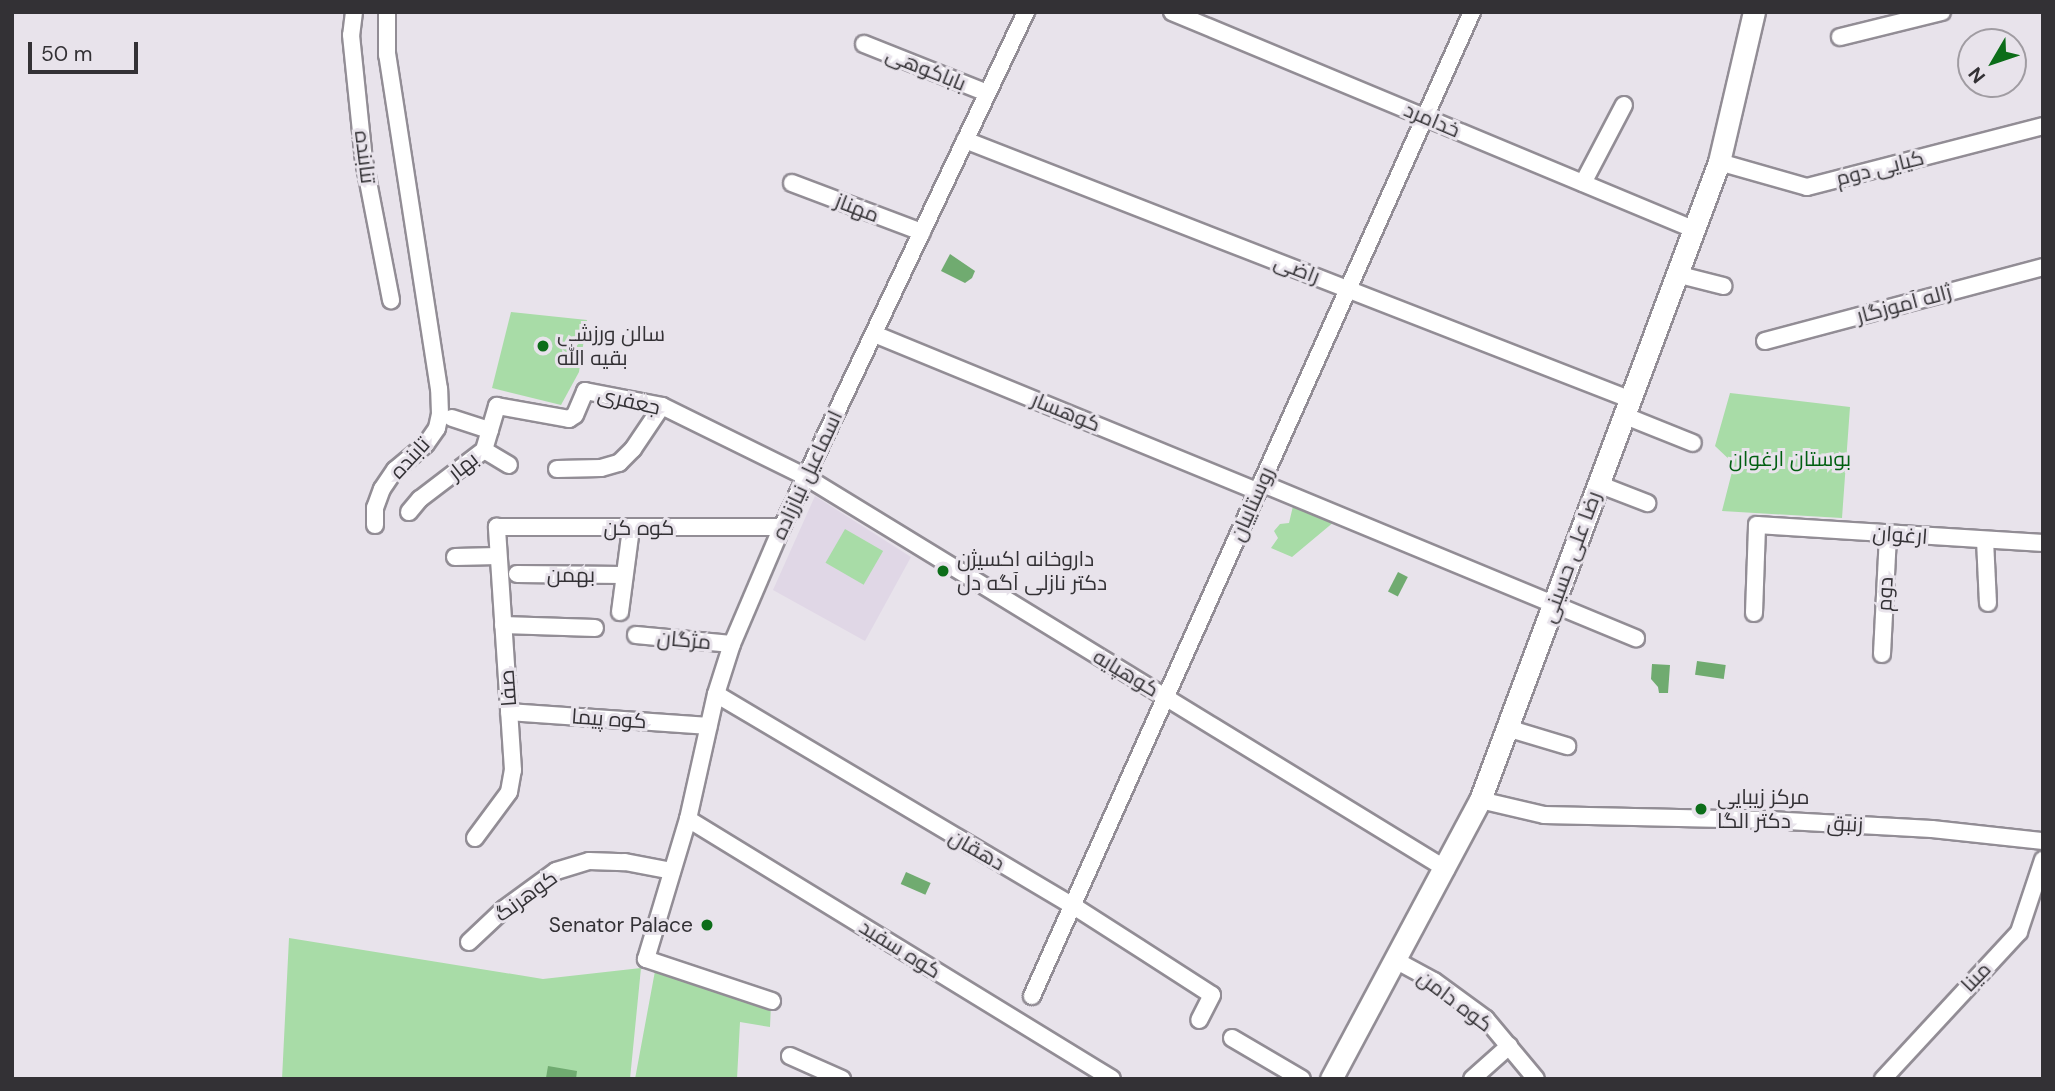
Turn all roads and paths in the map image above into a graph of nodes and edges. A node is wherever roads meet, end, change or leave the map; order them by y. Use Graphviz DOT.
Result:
graph roads {
  1 [pos="354,12"];
  2 [pos="387,12"];
  3 [pos="1026,12"];
  4 [pos="1172,12"];
  5 [pos="1472,12"];
  6 [pos="1754,12"];
  7 [pos="1942,12"];
  8 [pos="1840,37"];
  9 [pos="864,44"];
  10 [pos="988,93"];
  11 [pos="1624,105"];
  12 [pos="1425,117"];
  13 [pos="2043,126"];
  14 [pos="965,140"];
  15 [pos="1719,162"];
  16 [pos="792,183"];
  17 [pos="1583,183"];
  18 [pos="1693,229"];
  19 [pos="922,232"];
  20 [pos="2043,267"];
  21 [pos="1676,274"];
  22 [pos="1723,286"];
  23 [pos="1348,289"];
  24 [pos="391,300"];
  25 [pos="874,334"];
  26 [pos="1765,341"];
  27 [pos="497,406"];
  28 [pos="662,406"];
  29 [pos="1626,407"];
  30 [pos="452,418"];
  31 [pos="490,430"];
  32 [pos="1693,443"];
  33 [pos="484,450"];
  34 [pos="509,465"];
  35 [pos="557,469"];
  36 [pos="806,477"];
  37 [pos="1598,484"];
  38 [pos="1259,487"];
  39 [pos="1647,503"];
  40 [pos="409,512"];
  41 [pos="375,525"];
  42 [pos="497,527"];
  43 [pos="782,527"];
  44 [pos="631,528"];
  45 [pos="1888,534"];
  46 [pos="1985,540"];
  47 [pos="2043,543"];
  48 [pos="498,556"];
  49 [pos="455,557"];
  50 [pos="517,574"];
  51 [pos="624,575"];
  52 [pos="1554,602"];
  53 [pos="1988,603"];
  54 [pos="620,612"];
  55 [pos="1755,613"];
  56 [pos="503,625"];
  57 [pos="595,628"];
  58 [pos="636,635"];
  59 [pos="1636,638"];
  60 [pos="732,644"];
  61 [pos="1882,654"];
  62 [pos="716,694"];
  63 [pos="1165,697"];
  64 [pos="509,712"];
  65 [pos="709,726"];
  66 [pos="1507,728"];
  67 [pos="1567,746"];
  68 [pos="1480,800"];
  69 [pos="688,819"];
  70 [pos="475,838"];
  71 [pos="2043,841"];
  72 [pos="2043,860"];
  73 [pos="1446,869"];
  74 [pos="672,872"];
  75 [pos="1072,905"];
  76 [pos="469,942"];
  77 [pos="1396,961"];
  78 [pos="1032,996"];
  79 [pos="772,1001"];
  80 [pos="1199,1020"];
  81 [pos="1232,1038"];
  82 [pos="1508,1046"];
  83 [pos="790,1056"];
  84 [pos="842,1079"];
  85 [pos="1112,1079"];
  86 [pos="1302,1079"];
  87 [pos="1331,1079"];
  88 [pos="1472,1079"];
  89 [pos="1536,1079"];
  90 [pos="1883,1079"];
  1 -- 24 [label="street, تنابنده"];
  2 -- 41 [label="street, تابنده"];
  3 -- 10 [label="street, اسماعیل نیاززاده"];
  4 -- 12 [label="street, خدامرد"];
  5 -- 12 [label="street, روستاییان"];
  6 -- 15 [label="street, رضا علی حسینی"];
  7 -- 8 [label="street"];
  9 -- 10 [label="street, باباکوهی"];
  10 -- 14 [label="street, اسماعیل نیاززاده"];
  11 -- 17 [label="street"];
  12 -- 17 [label="street, خدامرد"];
  12 -- 23 [label="street, روستاییان"];
  13 -- 15 [label="street, کیایی دوم"];
  14 -- 19 [label="street, اسماعیل نیاززاده"];
  14 -- 23 [label="street, راضی"];
  15 -- 18 [label="street, رضا علی حسینی"];
  16 -- 19 [label="street, مهناز"];
  17 -- 18 [label="street, خدامرد"];
  18 -- 21 [label="street, رضا علی حسینی"];
  19 -- 25 [label="street, اسماعیل نیاززاده"];
  20 -- 26 [label="street, ژاله آموزگار"];
  21 -- 22 [label="street"];
  21 -- 29 [label="street, رضا علی حسینی"];
  23 -- 29 [label="street, راضی"];
  23 -- 38 [label="street, روستاییان"];
  25 -- 36 [label="street, اسماعیل نیاززاده"];
  25 -- 38 [label="street, کوهسار"];
  27 -- 28 [label="street, جعفری"];
  27 -- 31 [label="street, بهار"];
  28 -- 35 [label="street"];
  28 -- 36 [label="street, جعفری"];
  29 -- 32 [label="street, راضی"];
  29 -- 37 [label="street, رضا علی حسینی"];
  30 -- 31 [label="street"];
  31 -- 33 [label="street, بهار"];
  33 -- 34 [label="street"];
  33 -- 40 [label="street, بهار"];
  36 -- 43 [label="street, اسماعیل نیاززاده"];
  36 -- 63 [label="street, کوهپایه"];
  37 -- 39 [label="street"];
  37 -- 52 [label="street, رضا علی حسینی"];
  38 -- 52 [label="street, کوهسار"];
  38 -- 63 [label="street, روستاییان"];
  42 -- 44 [label="street, کوه کن"];
  42 -- 48 [label="street, صفا"];
  43 -- 44 [label="street, کوه کن"];
  43 -- 60 [label="street, اسماعیل نیاززاده"];
  44 -- 51 [label="street"];
  45 -- 46 [label="street, ارغوان"];
  45 -- 55 [label="street, ارغوان"];
  45 -- 61 [label="street, دوم"];
  46 -- 47 [label="street, ارغوان"];
  46 -- 53 [label="street"];
  48 -- 49 [label="street"];
  48 -- 56 [label="street, صفا"];
  50 -- 51 [label="street, بهمن"];
  51 -- 54 [label="street"];
  52 -- 59 [label="street, کوهسار"];
  52 -- 66 [label="street, رضا علی حسینی"];
  56 -- 57 [label="street"];
  56 -- 64 [label="street, صفا"];
  58 -- 60 [label="street, مژگان"];
  60 -- 62 [label="street, اسماعیل نیاززاده"];
  62 -- 65 [label="street, اسماعیل نیاززاده"];
  62 -- 75 [label="street, دهقان"];
  63 -- 73 [label="street, کوهپایه"];
  63 -- 75 [label="street, روستاییان"];
  64 -- 65 [label="street, کوه پیما"];
  64 -- 70 [label="street, صفا"];
  65 -- 69 [label="street, اسماعیل نیاززاده"];
  66 -- 67 [label="street"];
  66 -- 68 [label="street, رضا علی حسینی"];
  68 -- 71 [label="street, زنبق"];
  68 -- 73 [label="street, رضا علی حسینی"];
  69 -- 74 [label="street, اسماعیل نیاززاده"];
  69 -- 85 [label="street, کوه سفید"];
  72 -- 90 [label="street, مینا"];
  73 -- 77 [label="street, رضا علی حسینی"];
  74 -- 76 [label="street, کوهرنگ"];
  74 -- 79 [label="street, اسماعیل نیاززاده"];
  75 -- 78 [label="street, روستاییان"];
  75 -- 80 [label="street, دهقان"];
  77 -- 82 [label="street, کوه دامن"];
  77 -- 87 [label="street, رضا علی حسینی"];
  81 -- 86 [label="street"];
  82 -- 88 [label="street"];
  82 -- 89 [label="street, کوه دامن"];
  83 -- 84 [label="street"];
}
